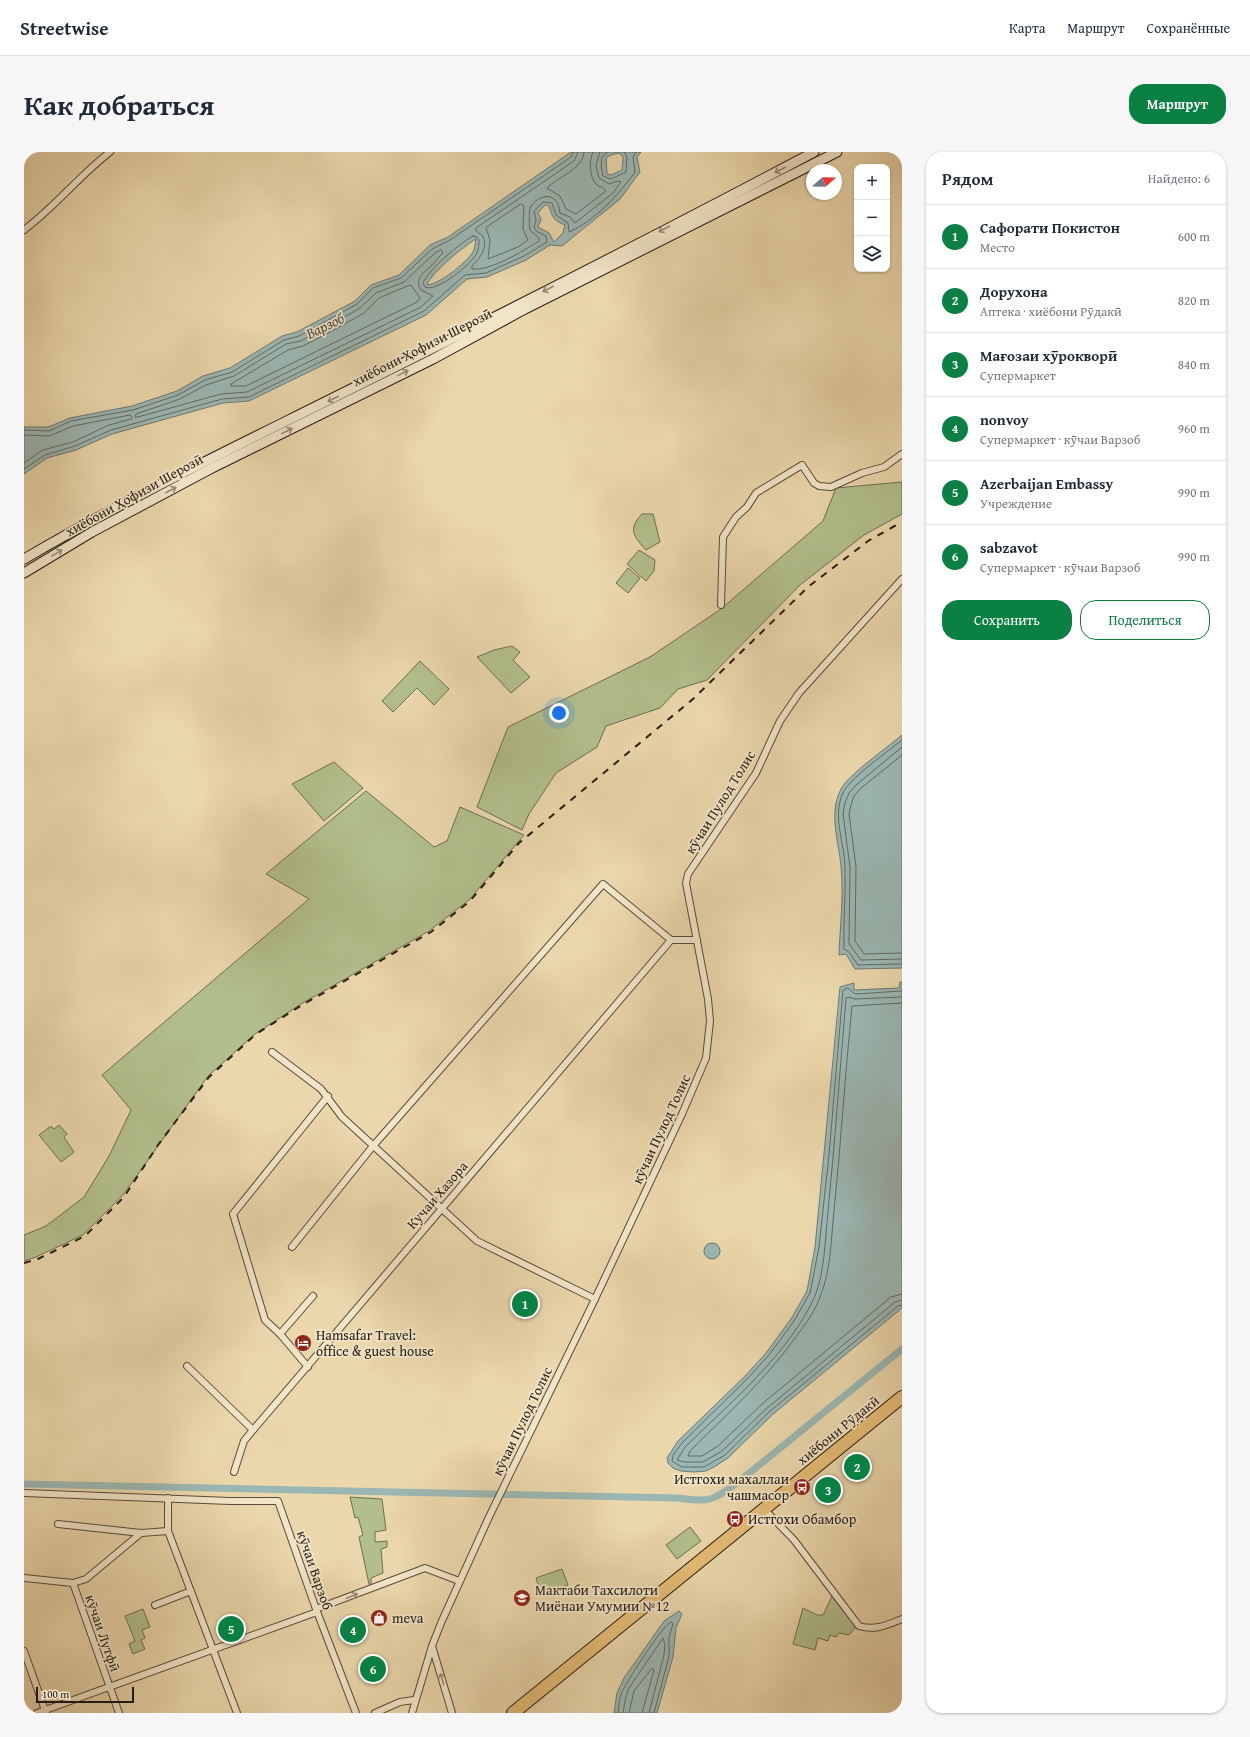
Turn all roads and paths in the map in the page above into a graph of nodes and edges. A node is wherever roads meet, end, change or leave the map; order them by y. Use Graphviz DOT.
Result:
graph roads {
  1 [pos="110,152"];
  2 [pos="814,152"];
  3 [pos="837,152"];
  4 [pos="24,230"];
  5 [pos="902,454"];
  6 [pos="24,559"];
  7 [pos="24,574"];
  8 [pos="902,579"];
  9 [pos="721,605"];
  10 [pos="671,940"];
  11 [pos="697,940"];
  12 [pos="272,1052"];
  13 [pos="328,1096"];
  14 [pos="373,1146"];
  15 [pos="441,1208"];
  16 [pos="292,1247"];
  17 [pos="313,1296"];
  18 [pos="595,1299"];
  19 [pos="280,1334"];
  20 [pos="187,1366"];
  21 [pos="308,1367"];
  22 [pos="902,1397"];
  23 [pos="253,1430"];
  24 [pos="234,1472"];
  25 [pos="24,1493"];
  26 [pos="168,1498"];
  27 [pos="764,1509"];
  28 [pos="58,1524"];
  29 [pos="168,1531"];
  30 [pos="141,1533"];
  31 [pos="24,1578"];
  32 [pos="460,1581"];
  33 [pos="73,1583"];
  34 [pos="191,1591"];
  35 [pos="155,1605"];
  36 [pos="316,1611"];
  37 [pos="902,1620"];
  38 [pos="432,1646"];
  39 [pos="213,1649"];
  40 [pos="24,1651"];
  41 [pos="109,1687"];
  42 [pos="414,1700"];
  43 [pos="46,1711"];
  44 [pos="37,1713"];
  45 [pos="119,1713"];
  46 [pos="237,1713"];
  47 [pos="356,1713"];
  48 [pos="375,1713"];
  49 [pos="412,1713"];
  50 [pos="452,1713"];
  51 [pos="513,1713"];
  1 -- 4 [label="street"];
  2 -- 6 [label="main road, хиёбони Ҳофизи Шерозӣ, one-way"];
  7 -- 3 [label="main road, хиёбони Ҳофизи Шерозӣ, one-way"];
  5 -- 9 [label="street"];
  8 -- 11 [label="street, кӯчаи Пулод Толис"];
  10 -- 11 [label="street"];
  10 -- 14 [label="street"];
  10 -- 15 [label="street, Кучаи Хазора"];
  11 -- 18 [label="street, кӯчаи Пулод Толис"];
  12 -- 13 [label="street"];
  13 -- 14 [label="street"];
  13 -- 19 [label="street"];
  14 -- 15 [label="street"];
  14 -- 16 [label="street"];
  15 -- 18 [label="street"];
  15 -- 21 [label="street, Кучаи Хазора"];
  17 -- 19 [label="street"];
  18 -- 32 [label="street, кӯчаи Пулод Толис"];
  19 -- 21 [label="street"];
  20 -- 23 [label="street"];
  21 -- 23 [label="street, Кучаи Хазора"];
  22 -- 27 [label="highway, хиёбони Рӯдакӣ"];
  23 -- 24 [label="street, Кучаи Хазора"];
  25 -- 26 [label="street"];
  26 -- 29 [label="street"];
  26 -- 36 [label="street, кӯчаи Варзоб"];
  27 -- 37 [label="street"];
  27 -- 51 [label="highway, хиёбони Рӯдакӣ"];
  28 -- 30 [label="street"];
  29 -- 30 [label="street"];
  29 -- 34 [label="street"];
  30 -- 33 [label="street"];
  31 -- 33 [label="street"];
  36 -- 32 [label="street, one-way"];
  32 -- 38 [label="street, кӯчаи Пулод Толис"];
  33 -- 41 [label="street, кӯчаи Лутфӣ"];
  34 -- 35 [label="street"];
  34 -- 39 [label="street"];
  36 -- 39 [label="street"];
  36 -- 47 [label="street, кӯчаи Варзоб"];
  38 -- 42 [label="street, кӯчаи Пулод Толис"];
  50 -- 38 [label="street, one-way"];
  39 -- 41 [label="street"];
  39 -- 46 [label="street"];
  40 -- 43 [label="street"];
  41 -- 43 [label="street"];
  41 -- 45 [label="street, кӯчаи Лутфӣ"];
  42 -- 48 [label="street"];
  42 -- 49 [label="street, кӯчаи Пулод Толис"];
  43 -- 44 [label="street"];
}
